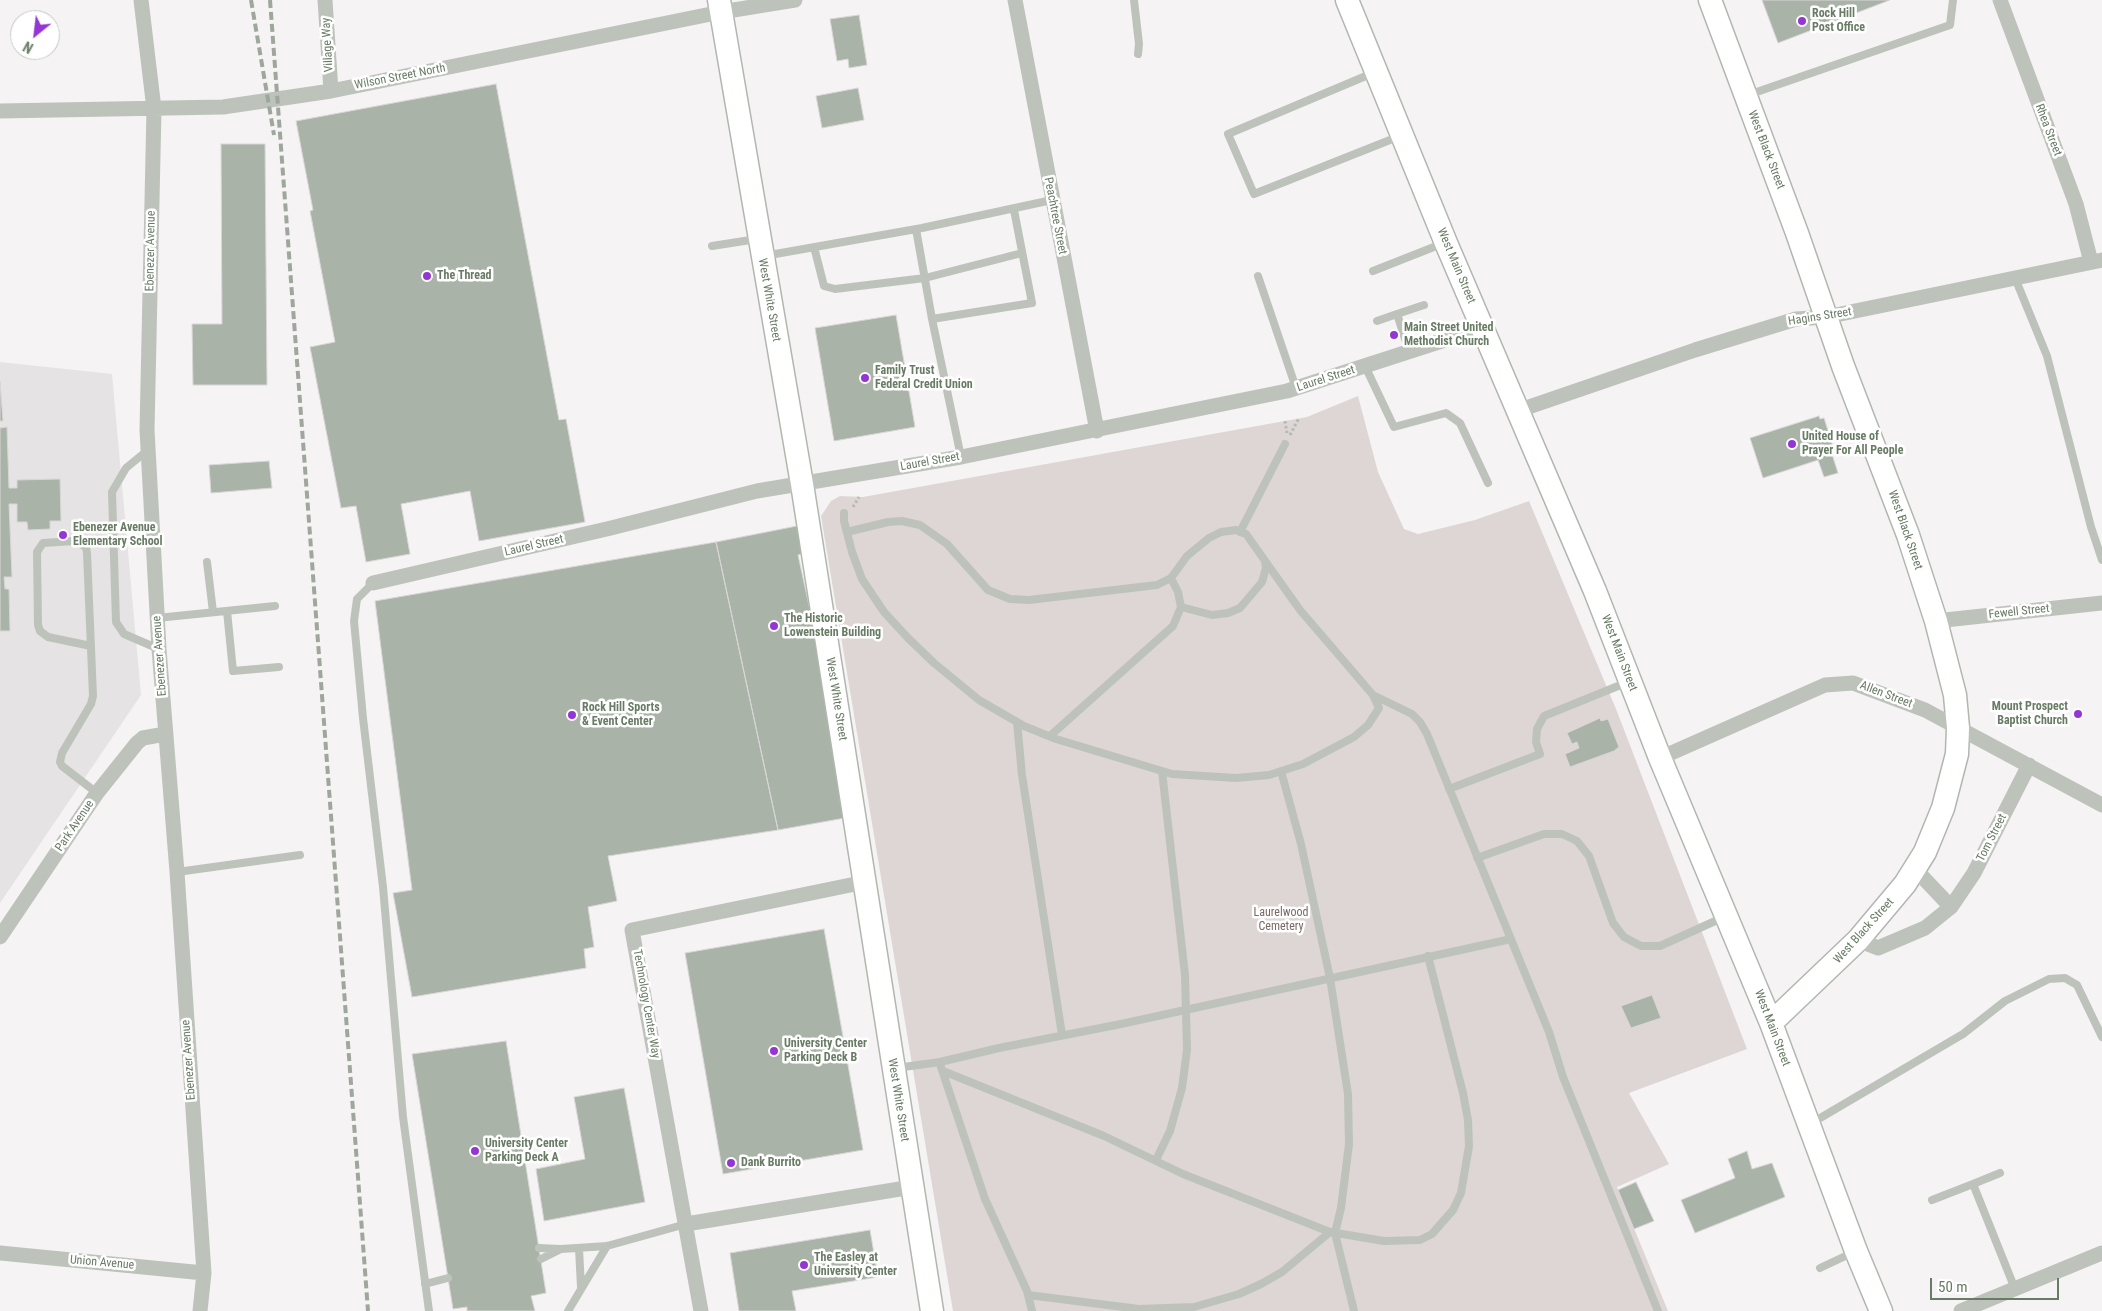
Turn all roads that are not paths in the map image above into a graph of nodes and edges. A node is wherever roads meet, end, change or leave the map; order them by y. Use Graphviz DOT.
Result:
graph roads {
  1 [pos="141,0"];
  2 [pos="325,0"];
  3 [pos="795,0"];
  4 [pos="1014,0"];
  5 [pos="1134,0"];
  6 [pos="1347,0"];
  7 [pos="1710,0"];
  8 [pos="1953,0"];
  9 [pos="2000,0"];
  10 [pos="720,6"];
  11 [pos="1138,54"];
  12 [pos="1376,72"];
  13 [pos="331,91"];
  14 [pos="1746,95"];
  15 [pos="154,109"];
  16 [pos="0,111"];
  17 [pos="1402,135"];
  18 [pos="1052,200"];
  19 [pos="1014,210"];
  20 [pos="916,229"];
  21 [pos="1446,242"];
  22 [pos="712,246"];
  23 [pos="814,246"];
  24 [pos="760,247"];
  25 [pos="1022,253"];
  26 [pos="2096,261"];
  27 [pos="1373,271"];
  28 [pos="1258,276"];
  29 [pos="925,278"];
  30 [pos="2015,278"];
  31 [pos="1424,305"];
  32 [pos="1397,314"];
  33 [pos="1826,317"];
  34 [pos="932,319"];
  35 [pos="1377,321"];
  36 [pos="1482,328"];
  37 [pos="1409,352"];
  38 [pos="1366,366"];
  39 [pos="1296,388"];
  40 [pos="1517,411"];
  41 [pos="1097,431"];
  42 [pos="1285,444"];
  43 [pos="148,450"];
  44 [pos="960,457"];
  45 [pos="1488,483"];
  46 [pos="802,484"];
  47 [pos="844,513"];
  48 [pos="847,532"];
  49 [pos="1240,532"];
  50 [pos="1264,560"];
  51 [pos="2102,560"];
  52 [pos="207,562"];
  53 [pos="1171,578"];
  54 [pos="373,582"];
  55 [pos="2102,603"];
  56 [pos="276,606"];
  57 [pos="1181,607"];
  58 [pos="227,611"];
  59 [pos="213,612"];
  60 [pos="157,618"];
  61 [pos="1936,621"];
  62 [pos="91,646"];
  63 [pos="159,650"];
  64 [pos="279,666"];
  65 [pos="1630,681"];
  66 [pos="1373,695"];
  67 [pos="1017,722"];
  68 [pos="1958,728"];
  69 [pos="165,734"];
  70 [pos="1050,736"];
  71 [pos="1660,758"];
  72 [pos="2029,765"];
  73 [pos="1162,771"];
  74 [pos="1281,771"];
  75 [pos="1449,789"];
  76 [pos="97,793"];
  77 [pos="2102,805"];
  78 [pos="300,855"];
  79 [pos="1477,858"];
  80 [pos="1915,869"];
  81 [pos="177,872"];
  82 [pos="864,882"];
  83 [pos="1951,908"];
  84 [pos="1727,916"];
  85 [pos="0,937"];
  86 [pos="1510,939"];
  87 [pos="1858,940"];
  88 [pos="1428,956"];
  89 [pos="1330,978"];
  90 [pos="1188,1009"];
  91 [pos="1771,1023"];
  92 [pos="1062,1035"];
  93 [pos="2102,1038"];
  94 [pos="940,1062"];
  95 [pos="893,1069"];
  96 [pos="942,1071"];
  97 [pos="1809,1124"];
  98 [pos="1156,1160"];
  99 [pos="2000,1173"];
  100 [pos="1972,1184"];
  101 [pos="912,1187"];
  102 [pos="1932,1200"];
  103 [pos="686,1224"];
  104 [pos="1333,1233"];
  105 [pos="606,1246"];
  106 [pos="539,1248"];
  107 [pos="579,1248"];
  108 [pos="561,1249"];
  109 [pos="1856,1252"];
  110 [pos="0,1253"];
  111 [pos="2102,1254"];
  112 [pos="541,1260"];
  113 [pos="1820,1268"];
  114 [pos="204,1273"];
  115 [pos="448,1278"];
  116 [pos="424,1284"];
  117 [pos="581,1286"];
  118 [pos="2015,1289"];
  119 [pos="1028,1295"];
  120 [pos="200,1311"];
  121 [pos="429,1311"];
  122 [pos="568,1311"];
  123 [pos="701,1311"];
  124 [pos="932,1311"];
  125 [pos="1032,1311"];
  126 [pos="1354,1311"];
  127 [pos="1658,1311"];
  128 [pos="1881,1311"];
  129 [pos="1960,1311"];
  1 -- 15 [label="street, Ebenezer Avenue"];
  2 -- 13 [label="street, Village Way"];
  3 -- 10 [label="street, Wilson Street North"];
  4 -- 18 [label="street, Peachtree Street"];
  5 -- 11 [label="lane"];
  6 -- 12 [label="street, West Main Street"];
  7 -- 14 [label="street, West Black Street"];
  8 -- 14 [label="lane"];
  9 -- 26 [label="street, Rhea Street"];
  10 -- 13 [label="street, Wilson Street North"];
  10 -- 24 [label="street, West White Street"];
  12 -- 17 [label="street, West Main Street"];
  12 -- 17 [label="lane"];
  13 -- 15 [label="street, Wilson Street North"];
  14 -- 33 [label="street, West Black Street"];
  15 -- 16 [label="street, Wilson Street North"];
  15 -- 43 [label="street, Ebenezer Avenue"];
  17 -- 21 [label="street, West Main Street"];
  18 -- 19 [label="lane"];
  18 -- 41 [label="street, Peachtree Street"];
  19 -- 20 [label="lane"];
  19 -- 25 [label="lane"];
  20 -- 23 [label="lane"];
  20 -- 29 [label="lane"];
  21 -- 27 [label="lane"];
  21 -- 36 [label="street, West Main Street"];
  22 -- 24 [label="lane"];
  23 -- 24 [label="lane"];
  23 -- 29 [label="lane"];
  24 -- 46 [label="street, West White Street"];
  25 -- 29 [label="lane"];
  25 -- 34 [label="lane"];
  26 -- 30 [label="street, Hagins Street"];
  28 -- 39 [label="lane"];
  29 -- 34 [label="lane"];
  30 -- 33 [label="street, Hagins Street"];
  30 -- 51 [label="lane"];
  31 -- 32 [label="lane"];
  32 -- 35 [label="lane"];
  32 -- 37 [label="lane"];
  33 -- 40 [label="street, Hagins Street"];
  33 -- 61 [label="street, West Black Street"];
  34 -- 44 [label="lane"];
  36 -- 37 [label="street, Laurel Street"];
  36 -- 40 [label="street, West Main Street"];
  37 -- 38 [label="street, Laurel Street"];
  38 -- 39 [label="street, Laurel Street"];
  38 -- 45 [label="lane"];
  39 -- 41 [label="street, Laurel Street"];
  40 -- 65 [label="street, West Main Street"];
  41 -- 44 [label="street, Laurel Street"];
  42 -- 49 [label="lane"];
  43 -- 60 [label="street, Ebenezer Avenue"];
  43 -- 63 [label="lane"];
  44 -- 46 [label="street, Laurel Street"];
  46 -- 54 [label="street, Laurel Street"];
  46 -- 82 [label="street, West White Street"];
  47 -- 48 [label="lane"];
  48 -- 53 [label="lane"];
  48 -- 67 [label="lane"];
  49 -- 50 [label="lane"];
  49 -- 53 [label="lane"];
  50 -- 57 [label="lane"];
  50 -- 66 [label="lane"];
  52 -- 59 [label="lane"];
  53 -- 57 [label="lane"];
  54 -- 116 [label="lane"];
  55 -- 61 [label="street, Fewell Street"];
  56 -- 58 [label="lane"];
  57 -- 70 [label="lane"];
  58 -- 59 [label="lane"];
  58 -- 64 [label="lane"];
  59 -- 60 [label="lane"];
  60 -- 63 [label="street, Ebenezer Avenue"];
  61 -- 68 [label="street, West Black Street"];
  62 -- 62 [label="lane"];
  62 -- 76 [label="lane"];
  63 -- 69 [label="street, Ebenezer Avenue"];
  65 -- 71 [label="street, West Main Street"];
  65 -- 75 [label="lane"];
  66 -- 74 [label="lane"];
  66 -- 75 [label="lane"];
  67 -- 70 [label="lane"];
  67 -- 92 [label="lane"];
  68 -- 71 [label="street, Allen Street"];
  68 -- 72 [label="street, Allen Street"];
  68 -- 80 [label="street, West Black Street"];
  69 -- 76 [label="street, Park Avenue"];
  69 -- 81 [label="street, Ebenezer Avenue"];
  70 -- 73 [label="lane"];
  71 -- 84 [label="street, West Main Street"];
  72 -- 77 [label="street, Allen Street"];
  72 -- 83 [label="street, Tom Street"];
  73 -- 74 [label="lane"];
  73 -- 90 [label="lane"];
  74 -- 89 [label="lane"];
  75 -- 79 [label="lane"];
  76 -- 85 [label="street, Park Avenue"];
  78 -- 81 [label="lane"];
  79 -- 84 [label="lane"];
  79 -- 86 [label="lane"];
  80 -- 83 [label="street"];
  80 -- 87 [label="street, West Black Street"];
  81 -- 114 [label="street, Ebenezer Avenue"];
  82 -- 95 [label="street, West White Street"];
  82 -- 103 [label="street, Technology Center Way"];
  83 -- 87 [label="street, Tom Street"];
  84 -- 91 [label="street, West Main Street"];
  86 -- 88 [label="lane"];
  86 -- 127 [label="lane"];
  87 -- 91 [label="street, West Black Street"];
  88 -- 89 [label="lane"];
  88 -- 104 [label="lane"];
  89 -- 90 [label="lane"];
  89 -- 104 [label="lane"];
  90 -- 92 [label="lane"];
  90 -- 98 [label="lane"];
  91 -- 97 [label="street, West Main Street"];
  92 -- 94 [label="lane"];
  93 -- 97 [label="lane"];
  94 -- 95 [label="lane"];
  94 -- 96 [label="lane"];
  95 -- 101 [label="street, West White Street"];
  96 -- 98 [label="lane"];
  96 -- 119 [label="lane"];
  97 -- 109 [label="street, West Main Street"];
  98 -- 104 [label="lane"];
  99 -- 100 [label="lane"];
  100 -- 102 [label="lane"];
  100 -- 118 [label="lane"];
  101 -- 103 [label="street"];
  101 -- 124 [label="street, West White Street"];
  103 -- 105 [label="lane"];
  103 -- 123 [label="street, Technology Center Way"];
  104 -- 119 [label="lane"];
  104 -- 126 [label="lane"];
  105 -- 107 [label="lane"];
  105 -- 117 [label="lane"];
  106 -- 108 [label="lane"];
  107 -- 108 [label="lane"];
  107 -- 117 [label="lane"];
  108 -- 112 [label="lane"];
  109 -- 113 [label="lane"];
  109 -- 128 [label="street, West Main Street"];
  110 -- 114 [label="street, Union Avenue"];
  111 -- 118 [label="street"];
  114 -- 120 [label="street, Ebenezer Avenue"];
  115 -- 116 [label="lane"];
  116 -- 121 [label="lane"];
  117 -- 122 [label="lane"];
  118 -- 129 [label="street"];
  119 -- 125 [label="lane"];
}
